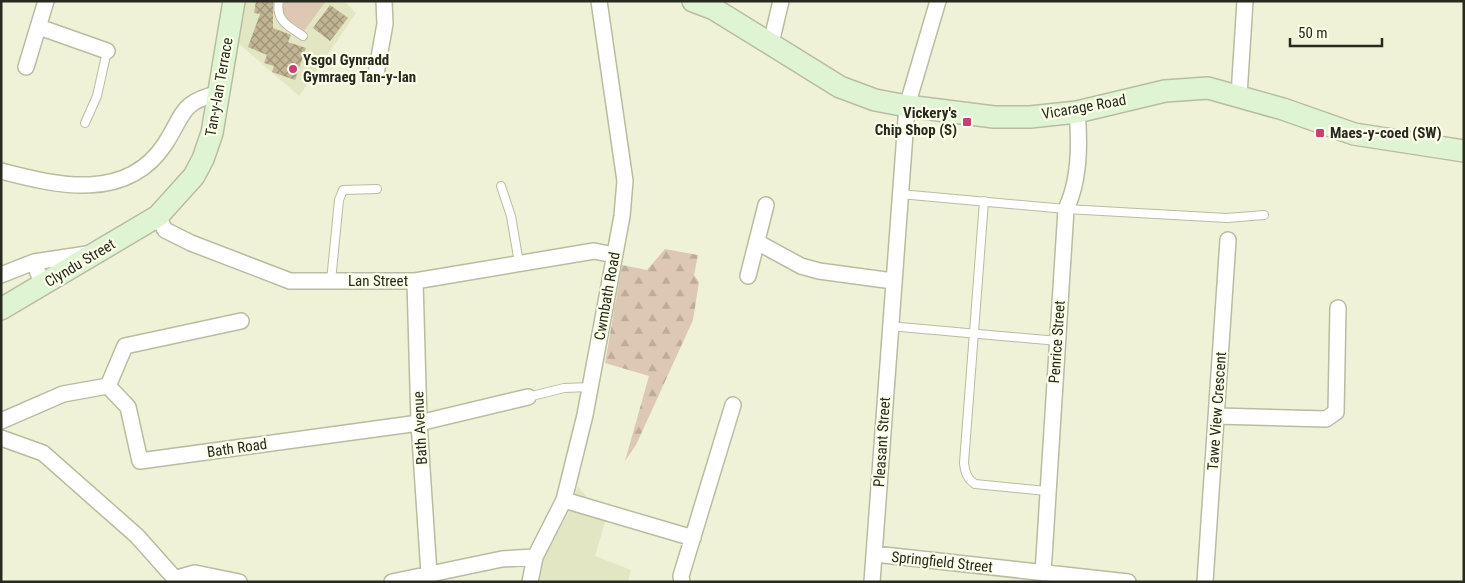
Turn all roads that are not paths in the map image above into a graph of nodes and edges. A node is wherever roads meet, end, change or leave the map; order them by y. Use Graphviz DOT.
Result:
graph roads {
  1 [pos="46,1"];
  2 [pos="234,1"];
  3 [pos="279,1"];
  4 [pos="384,1"];
  5 [pos="599,1"];
  6 [pos="692,1"];
  7 [pos="781,1"];
  8 [pos="938,1"];
  9 [pos="1245,1"];
  10 [pos="39,27"];
  11 [pos="303,36"];
  12 [pos="771,43"];
  13 [pos="107,51"];
  14 [pos="26,67"];
  15 [pos="376,74"];
  16 [pos="220,92"];
  17 [pos="1239,95"];
  18 [pos="907,106"];
  19 [pos="1077,112"];
  20 [pos="85,123"];
  21 [pos="1464,151"];
  22 [pos="1,171"];
  23 [pos="501,186"];
  24 [pos="377,189"];
  25 [pos="900,194"];
  26 [pos="984,201"];
  27 [pos="766,206"];
  28 [pos="1066,209"];
  29 [pos="1264,215"];
  30 [pos="158,216"];
  31 [pos="1228,240"];
  32 [pos="757,242"];
  33 [pos="96,253"];
  34 [pos="614,255"];
  35 [pos="34,262"];
  36 [pos="519,263"];
  37 [pos="1,276"];
  38 [pos="748,276"];
  39 [pos="331,281"];
  40 [pos="415,281"];
  41 [pos="893,281"];
  42 [pos="43,286"];
  43 [pos="1338,308"];
  44 [pos="1,309"];
  45 [pos="241,321"];
  46 [pos="890,326"];
  47 [pos="974,333"];
  48 [pos="1058,341"];
  49 [pos="108,386"];
  50 [pos="590,387"];
  51 [pos="528,397"];
  52 [pos="733,405"];
  53 [pos="1217,416"];
  54 [pos="1,421"];
  55 [pos="419,423"];
  56 [pos="1,438"];
  57 [pos="1047,491"];
  58 [pos="564,500"];
  59 [pos="692,538"];
  60 [pos="875,554"];
  61 [pos="535,557"];
  62 [pos="1043,573"];
  63 [pos="429,574"];
  64 [pos="178,580"];
  65 [pos="239,582"];
  66 [pos="392,582"];
  67 [pos="530,582"];
  68 [pos="682,582"];
  69 [pos="872,582"];
  70 [pos="1128,582"];
  71 [pos="1205,582"];
  1 -- 10 [label="street"];
  2 -- 16 [label="street, Tan-y-lan Terrace"];
  3 -- 11 [label="lane"];
  4 -- 15 [label="street"];
  5 -- 34 [label="street, Cwmbath Road"];
  6 -- 12 [label="street, Vicarage Road"];
  7 -- 12 [label="street"];
  8 -- 18 [label="street"];
  9 -- 17 [label="street"];
  10 -- 13 [label="street"];
  10 -- 14 [label="street"];
  12 -- 18 [label="street, Vicarage Road"];
  13 -- 20 [label="lane"];
  16 -- 22 [label="street"];
  16 -- 30 [label="street, Tan-y-lan Terrace"];
  17 -- 19 [label="street, Vicarage Road"];
  17 -- 21 [label="street, Vicarage Road"];
  18 -- 19 [label="street, Vicarage Road"];
  18 -- 25 [label="street"];
  19 -- 28 [label="street, Penrice Street"];
  23 -- 36 [label="lane"];
  24 -- 39 [label="lane"];
  25 -- 26 [label="lane"];
  25 -- 41 [label="street"];
  26 -- 28 [label="lane"];
  26 -- 47 [label="lane"];
  27 -- 32 [label="street"];
  28 -- 29 [label="lane"];
  28 -- 48 [label="street, Penrice Street"];
  30 -- 33 [label="street, Clyndu Street"];
  30 -- 39 [label="street, Lan Street"];
  31 -- 53 [label="street, Tawe View Crescent"];
  32 -- 38 [label="street"];
  32 -- 41 [label="street"];
  33 -- 35 [label="street"];
  33 -- 42 [label="street, Clyndu Street"];
  34 -- 36 [label="street, Lan Street"];
  34 -- 50 [label="street, Cwmbath Road"];
  35 -- 37 [label="street"];
  35 -- 42 [label="street"];
  36 -- 40 [label="street, Lan Street"];
  39 -- 40 [label="street, Lan Street"];
  40 -- 55 [label="street, Bath Avenue"];
  41 -- 46 [label="street, Pleasant Street"];
  42 -- 44 [label="street, Clyndu Street"];
  43 -- 53 [label="street"];
  45 -- 49 [label="street"];
  46 -- 47 [label="lane"];
  46 -- 60 [label="street, Pleasant Street"];
  47 -- 48 [label="lane"];
  47 -- 57 [label="lane"];
  48 -- 57 [label="street, Penrice Street"];
  49 -- 54 [label="street"];
  49 -- 55 [label="street, Bath Road"];
  50 -- 51 [label="lane"];
  50 -- 58 [label="street, Cwmbath Road"];
  51 -- 55 [label="street, Bath Road"];
  52 -- 59 [label="street"];
  53 -- 71 [label="street, Tawe View Crescent"];
  55 -- 63 [label="street, Bath Avenue"];
  56 -- 64 [label="street"];
  57 -- 62 [label="street, Penrice Street"];
  58 -- 59 [label="street"];
  58 -- 61 [label="street, Cwmbath Road"];
  59 -- 68 [label="street"];
  60 -- 62 [label="street, Springfield Street"];
  60 -- 69 [label="street, Pleasant Street"];
  61 -- 63 [label="street"];
  61 -- 67 [label="street, Cwmbath Road"];
  62 -- 70 [label="street, Springfield Street"];
  63 -- 66 [label="street"];
  64 -- 65 [label="street"];
}
